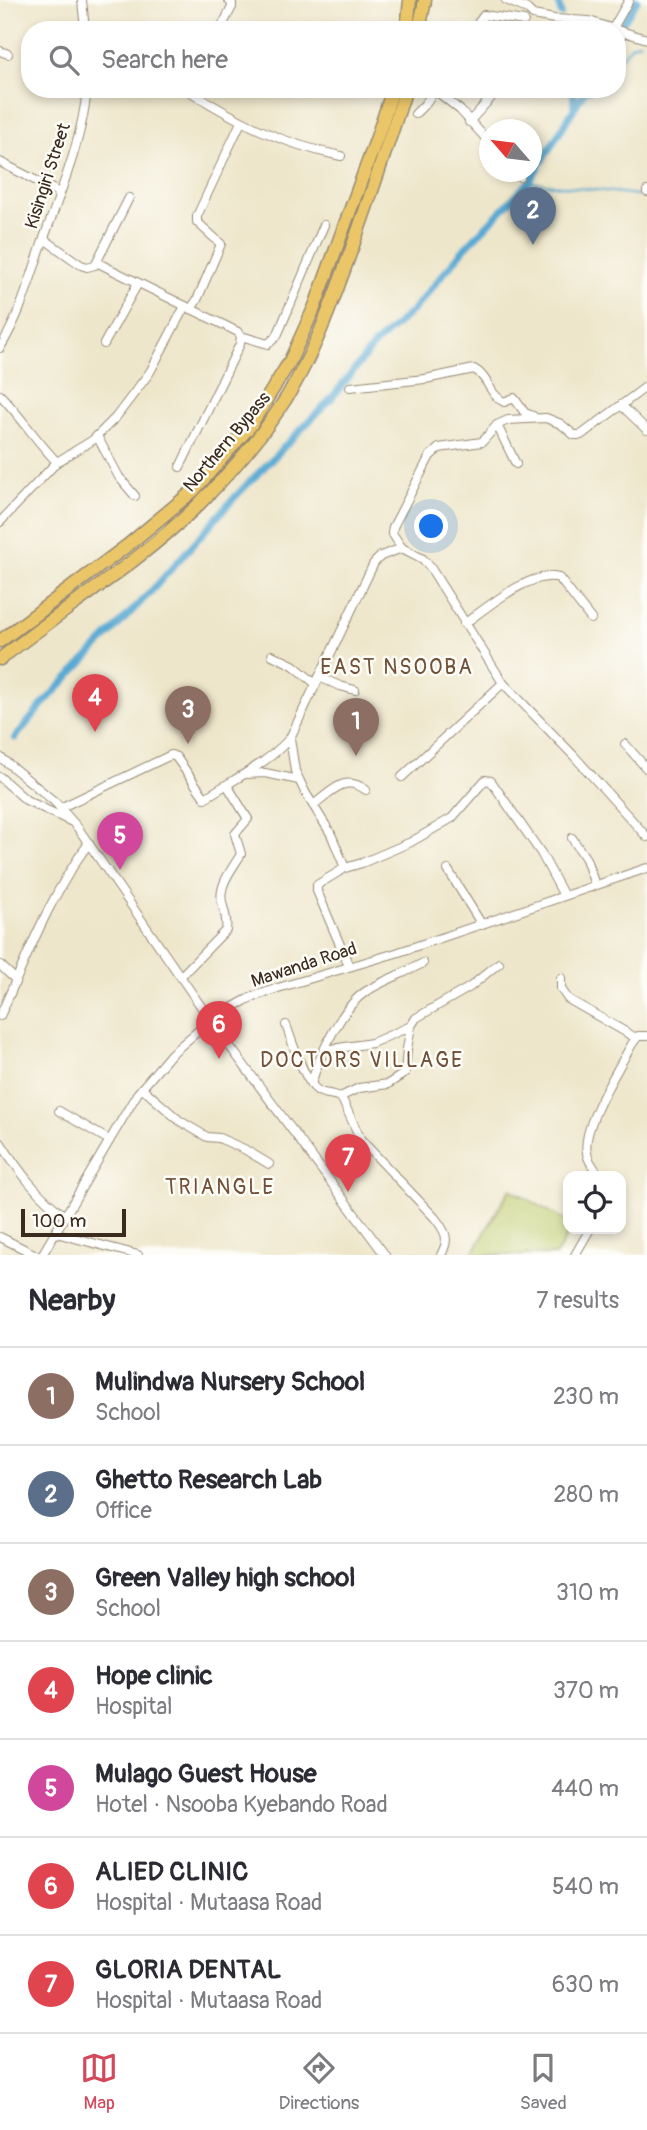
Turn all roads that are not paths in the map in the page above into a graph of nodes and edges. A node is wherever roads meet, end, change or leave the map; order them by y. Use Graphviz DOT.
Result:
graph roads {
  1 [pos="82,0"];
  2 [pos="228,0"];
  3 [pos="410,0"];
  4 [pos="425,0"];
  5 [pos="506,0"];
  6 [pos="629,0"];
  7 [pos="533,15"];
  8 [pos="84,21"];
  9 [pos="225,21"];
  10 [pos="408,21"];
  11 [pos="421,21"];
  12 [pos="480,21"];
  13 [pos="505,21"];
  14 [pos="528,21"];
  15 [pos="589,21"];
  16 [pos="621,21"];
  17 [pos="626,32"];
  18 [pos="647,39"];
  19 [pos="86,98"];
  20 [pos="202,98"];
  21 [pos="390,98"];
  22 [pos="403,98"];
  23 [pos="430,98"];
  24 [pos="445,98"];
  25 [pos="491,98"];
  26 [pos="415,114"];
  27 [pos="241,122"];
  28 [pos="469,122"];
  29 [pos="479,132"];
  30 [pos="341,156"];
  31 [pos="0,162"];
  32 [pos="60,193"];
  33 [pos="129,198"];
  34 [pos="324,225"];
  35 [pos="44,239"];
  36 [pos="98,263"];
  37 [pos="138,283"];
  38 [pos="188,308"];
  39 [pos="241,336"];
  40 [pos="104,344"];
  41 [pos="0,348"];
  42 [pos="647,386"];
  43 [pos="350,387"];
  44 [pos="0,395"];
  45 [pos="621,405"];
  46 [pos="546,418"];
  47 [pos="497,425"];
  48 [pos="647,430"];
  49 [pos="97,436"];
  50 [pos="57,462"];
  51 [pos="516,464"];
  52 [pos="180,467"];
  53 [pos="135,496"];
  54 [pos="0,522"];
  55 [pos="402,548"];
  56 [pos="591,619"];
  57 [pos="464,624"];
  58 [pos="0,641"];
  59 [pos="272,655"];
  60 [pos="0,659"];
  61 [pos="318,680"];
  62 [pos="503,683"];
  63 [pos="355,690"];
  64 [pos="290,738"];
  65 [pos="625,744"];
  66 [pos="0,757"];
  67 [pos="647,769"];
  68 [pos="244,775"];
  69 [pos="0,777"];
  70 [pos="402,778"];
  71 [pos="299,779"];
  72 [pos="227,785"];
  73 [pos="366,790"];
  74 [pos="313,805"];
  75 [pos="60,808"];
  76 [pos="73,822"];
  77 [pos="647,837"];
  78 [pos="572,838"];
  79 [pos="89,843"];
  80 [pos="345,868"];
  81 [pos="647,868"];
  82 [pos="448,870"];
  83 [pos="595,885"];
  84 [pos="564,894"];
  85 [pos="482,925"];
  86 [pos="423,963"];
  87 [pos="499,963"];
  88 [pos="0,965"];
  89 [pos="349,965"];
  90 [pos="181,976"];
  91 [pos="561,978"];
  92 [pos="16,980"];
  93 [pos="0,1016"];
  94 [pos="211,1021"];
  95 [pos="413,1023"];
  96 [pos="286,1025"];
  97 [pos="647,1036"];
  98 [pos="636,1038"];
  99 [pos="325,1050"];
  100 [pos="311,1084"];
  101 [pos="142,1088"];
  102 [pos="340,1097"];
  103 [pos="59,1111"];
  104 [pos="109,1140"];
  105 [pos="0,1142"];
  106 [pos="269,1164"];
  107 [pos="597,1171"];
  108 [pos="65,1216"];
  109 [pos="56,1233"];
  110 [pos="587,1234"];
  111 [pos="0,1237"];
  112 [pos="36,1255"];
  113 [pos="42,1255"];
  114 [pos="138,1255"];
  115 [pos="385,1255"];
  116 [pos="441,1255"];
  117 [pos="575,1255"];
  1 -- 8 [label="street"];
  2 -- 9 [label="street"];
  3 -- 10 [label="highway"];
  4 -- 11 [label="highway"];
  5 -- 7 [label="street"];
  6 -- 16 [label="street"];
  7 -- 14 [label="street"];
  7 -- 15 [label="street"];
  12 -- 13 [label="street"];
  17 -- 18 [label="street"];
  19 -- 32 [label="street, Kisingiri Street"];
  20 -- 27 [label="street"];
  21 -- 58 [label="highway, Northern Bypass"];
  22 -- 60 [label="highway, Northern Bypass"];
  23 -- 26 [label="street"];
  24 -- 28 [label="street"];
  25 -- 28 [label="street"];
  27 -- 30 [label="street"];
  27 -- 38 [label="street"];
  28 -- 29 [label="street"];
  31 -- 32 [label="street"];
  32 -- 35 [label="street, Kisingiri Street"];
  33 -- 36 [label="street"];
  34 -- 39 [label="street"];
  35 -- 36 [label="street"];
  35 -- 41 [label="street, Kisingiri Street"];
  36 -- 37 [label="street"];
  37 -- 38 [label="street"];
  37 -- 40 [label="street"];
  38 -- 39 [label="street"];
  38 -- 49 [label="street"];
  39 -- 52 [label="street"];
  42 -- 45 [label="street"];
  43 -- 46 [label="street"];
  44 -- 50 [label="street"];
  45 -- 46 [label="street"];
  45 -- 48 [label="street"];
  46 -- 47 [label="street"];
  47 -- 51 [label="street"];
  47 -- 55 [label="street"];
  49 -- 50 [label="street"];
  49 -- 53 [label="street"];
  50 -- 54 [label="street"];
  55 -- 57 [label="street"];
  55 -- 61 [label="street"];
  56 -- 57 [label="street"];
  57 -- 62 [label="street"];
  59 -- 61 [label="street"];
  61 -- 63 [label="street"];
  61 -- 64 [label="street"];
  62 -- 70 [label="street"];
  62 -- 77 [label="street"];
  64 -- 68 [label="street"];
  64 -- 71 [label="street"];
  65 -- 67 [label="street"];
  66 -- 75 [label="street"];
  68 -- 71 [label="street"];
  68 -- 72 [label="street"];
  69 -- 76 [label="street"];
  71 -- 74 [label="street"];
  72 -- 75 [label="street"];
  72 -- 90 [label="street"];
  73 -- 74 [label="street"];
  74 -- 80 [label="street"];
  75 -- 76 [label="street"];
  76 -- 79 [label="street"];
  78 -- 83 [label="street"];
  79 -- 90 [label="street"];
  79 -- 92 [label="street"];
  80 -- 84 [label="street"];
  80 -- 89 [label="street"];
  81 -- 83 [label="street, Mawanda Road"];
  82 -- 85 [label="street"];
  83 -- 84 [label="street, Mawanda Road"];
  84 -- 85 [label="street, Mawanda Road"];
  85 -- 89 [label="street, Mawanda Road"];
  86 -- 99 [label="street"];
  87 -- 95 [label="street"];
  88 -- 92 [label="street"];
  89 -- 94 [label="street, Mawanda Road"];
  90 -- 94 [label="street"];
  91 -- 98 [label="street"];
  92 -- 93 [label="street"];
  94 -- 101 [label="street, Mawanda Road"];
  94 -- 115 [label="street"];
  95 -- 99 [label="street"];
  95 -- 102 [label="street"];
  96 -- 100 [label="street"];
  97 -- 98 [label="street"];
  98 -- 107 [label="street"];
  99 -- 100 [label="street"];
  100 -- 102 [label="street"];
  101 -- 104 [label="street, Mawanda Road"];
  101 -- 106 [label="street"];
  102 -- 116 [label="street"];
  103 -- 104 [label="street"];
  104 -- 108 [label="street, Mawanda Road"];
  105 -- 108 [label="street"];
  108 -- 109 [label="street, Mawanda Road"];
  109 -- 113 [label="street, Mawanda Road"];
  109 -- 114 [label="street"];
  110 -- 117 [label="street"];
  111 -- 112 [label="street"];
}
